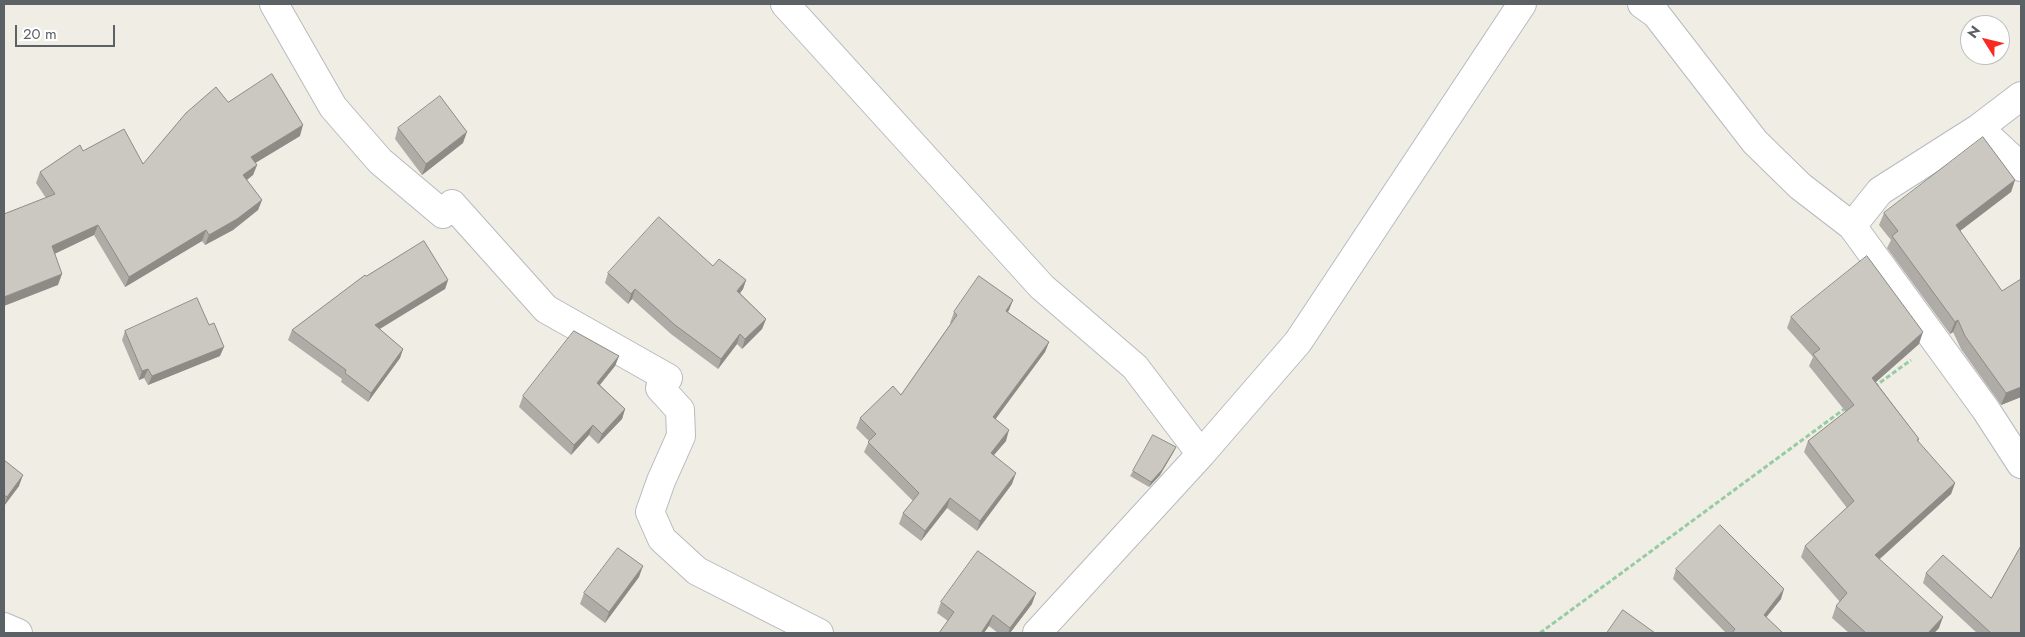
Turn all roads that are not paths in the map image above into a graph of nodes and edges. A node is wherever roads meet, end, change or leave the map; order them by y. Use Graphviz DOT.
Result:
graph roads {
  1 [pos="274,4"];
  2 [pos="785,4"];
  3 [pos="1522,4"];
  4 [pos="1642,4"];
  5 [pos="2021,96"];
  6 [pos="1979,128"];
  7 [pos="2021,167"];
  8 [pos="1852,226"];
  9 [pos="1202,454"];
  10 [pos="2021,464"];
  11 [pos="4,627"];
  12 [pos="18,633"];
  13 [pos="819,633"];
  14 [pos="1037,633"];
  1 -- 13 [label="street"];
  2 -- 9 [label="street"];
  3 -- 9 [label="street"];
  4 -- 8 [label="street"];
  5 -- 6 [label="street"];
  6 -- 7 [label="street"];
  6 -- 8 [label="street"];
  8 -- 10 [label="street"];
  9 -- 14 [label="street"];
  11 -- 12 [label="street"];
}
